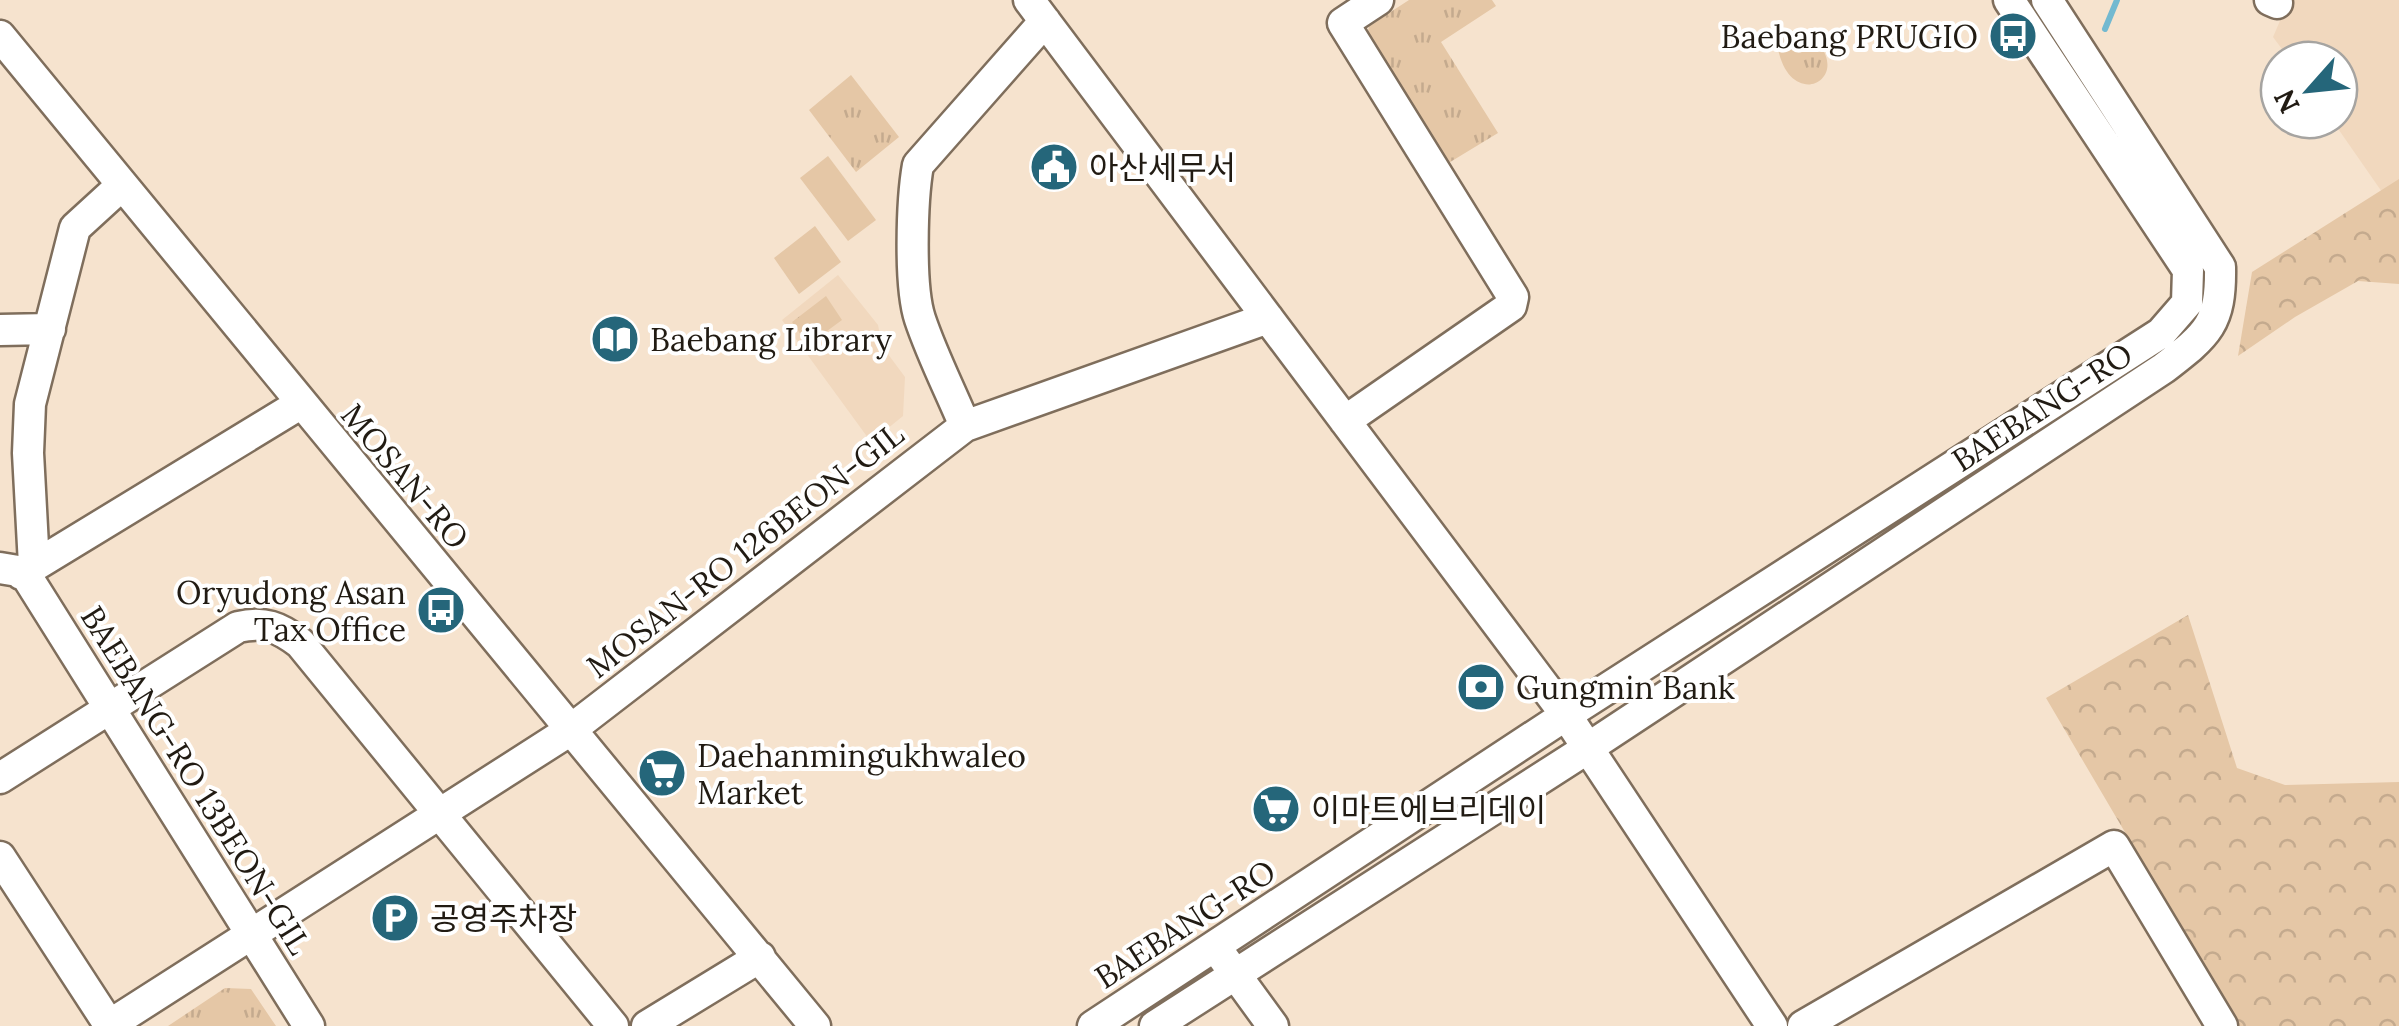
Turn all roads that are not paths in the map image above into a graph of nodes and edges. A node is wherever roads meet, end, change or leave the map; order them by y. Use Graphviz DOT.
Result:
graph roads {
  1 [pos="1378,0"];
  2 [pos="2009,0"];
  3 [pos="2047,0"];
  4 [pos="1038,11"];
  5 [pos="0,36"];
  6 [pos="122,185"];
  7 [pos="1268,318"];
  8 [pos="50,329"];
  9 [pos="0,330"];
  10 [pos="300,404"];
  11 [pos="1345,421"];
  12 [pos="964,426"];
  13 [pos="15,573"];
  14 [pos="108,709"];
  15 [pos="1566,715"];
  16 [pos="569,731"];
  17 [pos="1588,748"];
  18 [pos="0,778"];
  19 [pos="440,814"];
  20 [pos="0,857"];
  21 [pos="251,934"];
  22 [pos="1216,946"];
  23 [pos="760,957"];
  24 [pos="1232,974"];
  25 [pos="109,1026"];
  26 [pos="309,1026"];
  27 [pos="613,1026"];
  28 [pos="647,1026"];
  29 [pos="815,1026"];
  30 [pos="1093,1026"];
  31 [pos="1155,1026"];
  32 [pos="1274,1026"];
  33 [pos="1772,1026"];
  34 [pos="1803,1026"];
  35 [pos="2222,1026"];
  1 -- 11 [label="street"];
  2 -- 15 [label="street, BAEBANG-RO"];
  3 -- 17 [label="street, BAEBANG-RO"];
  4 -- 7 [label="street"];
  4 -- 12 [label="street"];
  5 -- 6 [label="street, MOSAN-RO"];
  6 -- 8 [label="street"];
  6 -- 10 [label="street, MOSAN-RO"];
  7 -- 11 [label="street"];
  7 -- 12 [label="street, MOSAN-RO 126BEON-GIL"];
  8 -- 9 [label="street"];
  8 -- 13 [label="street"];
  10 -- 13 [label="street"];
  10 -- 16 [label="street, MOSAN-RO"];
  11 -- 15 [label="street"];
  12 -- 16 [label="street, MOSAN-RO 126BEON-GIL"];
  13 -- 14 [label="street, BAEBANG-RO 13BEON-GIL"];
  14 -- 18 [label="street"];
  14 -- 19 [label="street"];
  14 -- 21 [label="street, BAEBANG-RO 13BEON-GIL"];
  15 -- 17 [label="street"];
  15 -- 22 [label="street, BAEBANG-RO"];
  16 -- 19 [label="street, MOSAN-RO 126BEON-GIL"];
  16 -- 23 [label="street, MOSAN-RO"];
  17 -- 24 [label="street, BAEBANG-RO"];
  17 -- 33 [label="street"];
  19 -- 21 [label="street, MOSAN-RO 126BEON-GIL"];
  19 -- 27 [label="street"];
  20 -- 25 [label="street"];
  21 -- 25 [label="street, MOSAN-RO 126BEON-GIL"];
  21 -- 26 [label="street, BAEBANG-RO 13BEON-GIL"];
  22 -- 24 [label="street"];
  22 -- 30 [label="street, BAEBANG-RO"];
  23 -- 28 [label="street"];
  23 -- 29 [label="street, MOSAN-RO"];
  24 -- 31 [label="street, BAEBANG-RO"];
  24 -- 32 [label="street"];
  34 -- 35 [label="street"];
}
